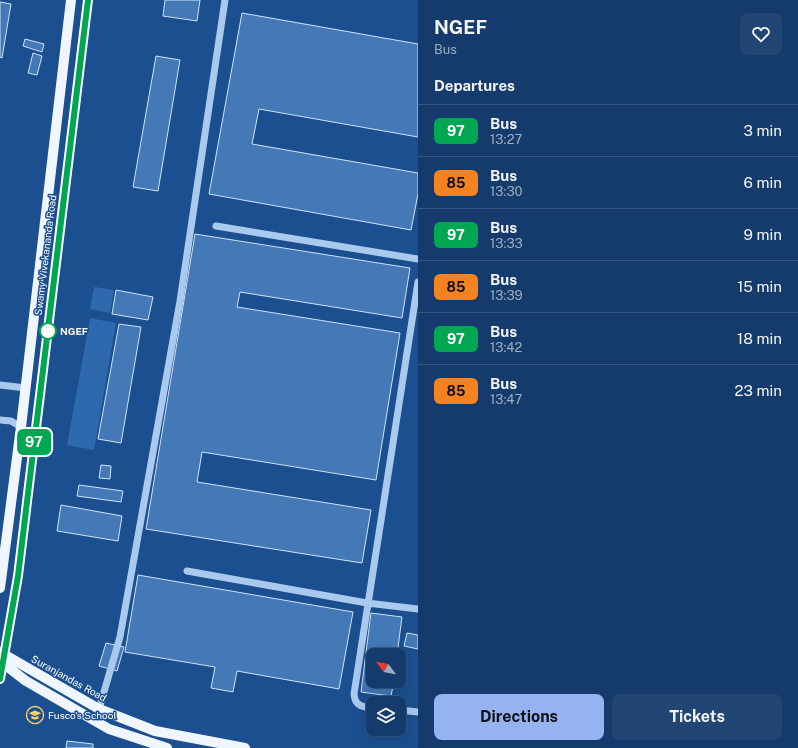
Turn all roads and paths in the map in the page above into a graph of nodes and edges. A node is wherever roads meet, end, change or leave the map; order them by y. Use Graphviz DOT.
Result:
graph roads {
  1 [pos="71,0"];
  2 [pos="88,0"];
  3 [pos="225,0"];
  4 [pos="216,226"];
  5 [pos="418,259"];
  6 [pos="418,282"];
  7 [pos="0,385"];
  8 [pos="26,388"];
  9 [pos="0,420"];
  10 [pos="21,427"];
  11 [pos="11,504"];
  12 [pos="0,516"];
  13 [pos="2,567"];
  14 [pos="187,571"];
  15 [pos="0,588"];
  16 [pos="367,603"];
  17 [pos="418,609"];
  18 [pos="1,658"];
  19 [pos="0,679"];
  20 [pos="366,707"];
  21 [pos="99,710"];
  22 [pos="406,711"];
  23 [pos="418,712"];
  24 [pos="167,748"];
  25 [pos="245,748"];
  1 -- 8 [label="main road, Swamy Vivekananda Road"];
  2 -- 18 [label="main road, Swamy Vivekananda Road"];
  3 -- 21 [label="lane"];
  4 -- 5 [label="lane"];
  6 -- 16 [label="lane"];
  7 -- 8 [label="lane"];
  8 -- 10 [label="main road, Swamy Vivekananda Road"];
  9 -- 10 [label="lane"];
  10 -- 11 [label="main road, Swamy Vivekananda Road"];
  11 -- 12 [label="main road"];
  11 -- 13 [label="main road, Swamy Vivekananda Road"];
  13 -- 15 [label="main road, Swamy Vivekananda Road"];
  14 -- 16 [label="lane"];
  16 -- 17 [label="lane"];
  16 -- 20 [label="lane"];
  18 -- 19 [label="main road, Swamy Vivekananda Road"];
  18 -- 21 [label="main road, Suranjandas Road"];
  18 -- 24 [label="main road"];
  21 -- 25 [label="main road, Suranjandas Road"];
  22 -- 23 [label="lane"];
}
